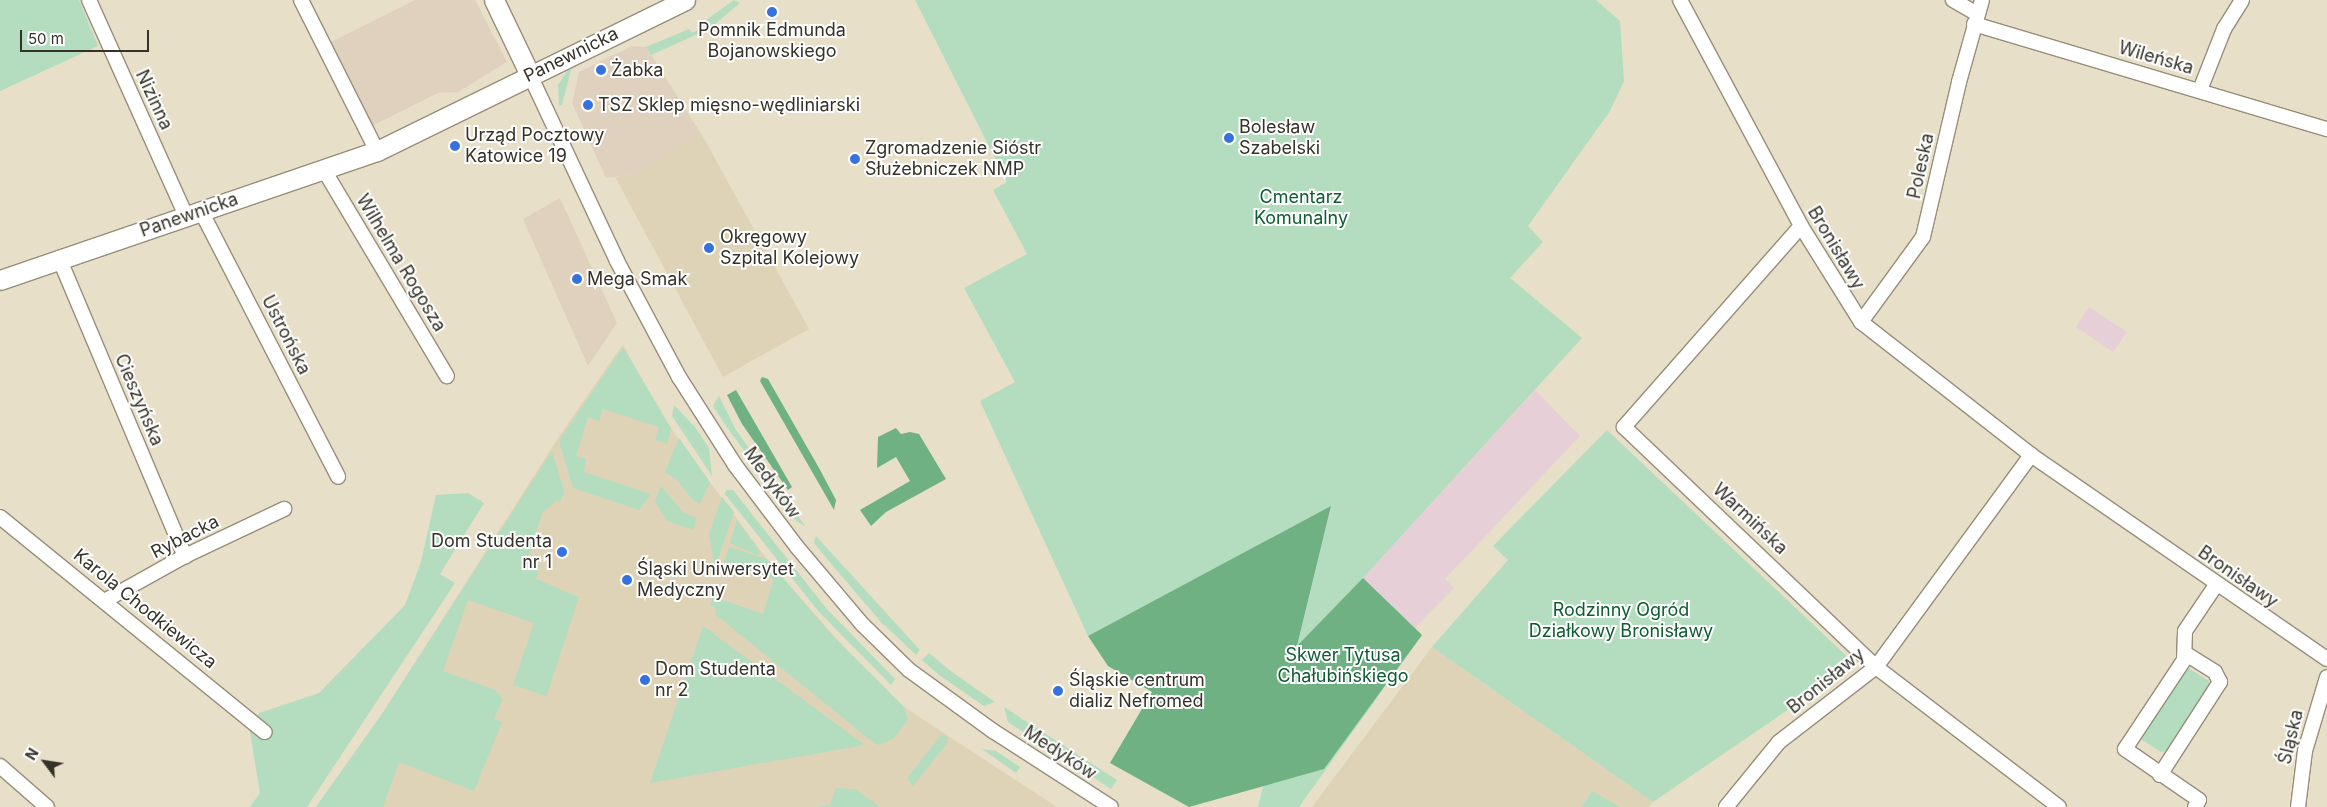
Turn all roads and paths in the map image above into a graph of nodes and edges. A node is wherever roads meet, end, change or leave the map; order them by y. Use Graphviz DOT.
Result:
graph roads {
  1 [pos="89,0"];
  2 [pos="301,0"];
  3 [pos="494,0"];
  4 [pos="685,0"];
  5 [pos="1680,0"];
  6 [pos="1953,0"];
  7 [pos="1982,0"];
  8 [pos="2242,0"];
  9 [pos="1976,19"];
  10 [pos="530,75"];
  11 [pos="2200,90"];
  12 [pos="2327,129"];
  13 [pos="377,151"];
  14 [pos="324,170"];
  15 [pos="194,213"];
  16 [pos="1801,226"];
  17 [pos="60,258"];
  18 [pos="0,280"];
  19 [pos="1861,322"];
  20 [pos="447,376"];
  21 [pos="2031,455"];
  22 [pos="338,477"];
  23 [pos="284,510"];
  24 [pos="0,517"];
  25 [pos="185,556"];
  26 [pos="2216,585"];
  27 [pos="106,600"];
  28 [pos="2186,654"];
  29 [pos="2327,660"];
  30 [pos="1876,667"];
  31 [pos="2327,677"];
  32 [pos="265,732"];
  33 [pos="0,766"];
  34 [pos="2160,774"];
  35 [pos="47,807"];
  36 [pos="1111,807"];
  37 [pos="1726,807"];
  38 [pos="2059,807"];
  39 [pos="2195,807"];
  40 [pos="2298,807"];
  1 -- 15 [label="street, Nizinna"];
  2 -- 13 [label="street"];
  3 -- 10 [label="street"];
  4 -- 10 [label="street, Panewnicka"];
  5 -- 16 [label="street, Bronisławy"];
  6 -- 9 [label="street, Wileńska"];
  7 -- 9 [label="street, Poleska"];
  8 -- 11 [label="street"];
  9 -- 11 [label="street, Wileńska"];
  9 -- 19 [label="street, Poleska"];
  10 -- 13 [label="street, Panewnicka"];
  10 -- 36 [label="street, Medyków"];
  11 -- 12 [label="street, Wileńska"];
  13 -- 14 [label="street, Panewnicka"];
  14 -- 15 [label="street, Panewnicka"];
  14 -- 20 [label="street, Wilhelma Rogosza"];
  15 -- 17 [label="street, Panewnicka"];
  15 -- 22 [label="street, Ustrońska"];
  16 -- 19 [label="street, Bronisławy"];
  16 -- 30 [label="street, Warmińska"];
  17 -- 18 [label="street, Panewnicka"];
  17 -- 25 [label="street, Cieszyńska"];
  19 -- 21 [label="street, Bronisławy"];
  21 -- 26 [label="street, Bronisławy"];
  21 -- 30 [label="street, Bronisławy"];
  23 -- 25 [label="street, Rybacka"];
  24 -- 27 [label="street, Karola Chodkiewicza"];
  25 -- 27 [label="street, Rybacka"];
  26 -- 28 [label="street"];
  26 -- 29 [label="street, Bronisławy"];
  27 -- 32 [label="street, Karola Chodkiewicza"];
  28 -- 34 [label="street"];
  28 -- 34 [label="street"];
  30 -- 37 [label="street, Bronisławy"];
  30 -- 38 [label="street, Warmińska"];
  31 -- 40 [label="street, Śląska"];
  33 -- 35 [label="street"];
  34 -- 39 [label="street"];
}
